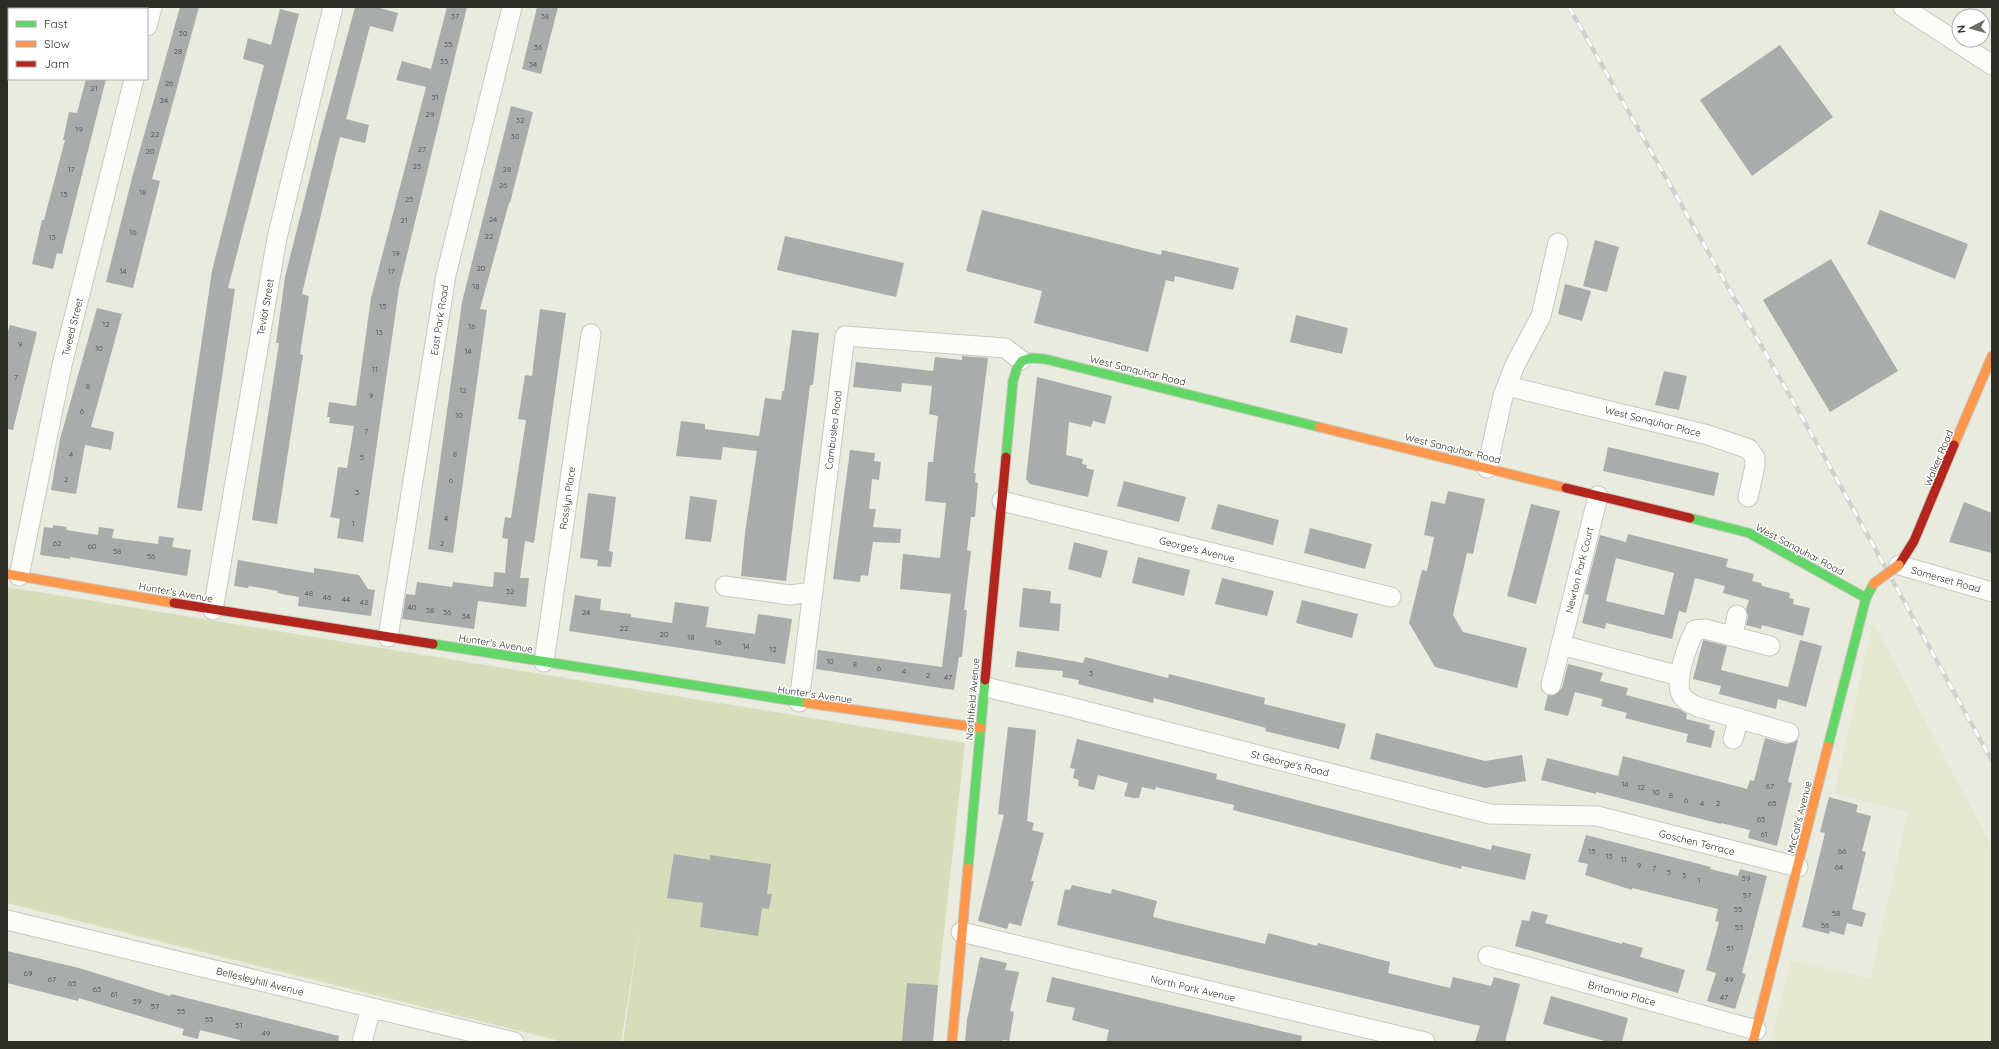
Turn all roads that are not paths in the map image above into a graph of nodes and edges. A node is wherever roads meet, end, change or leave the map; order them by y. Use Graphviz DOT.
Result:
graph roads {
  1 [pos="152,7"];
  2 [pos="333,7"];
  3 [pos="512,7"];
  4 [pos="1903,7"];
  5 [pos="148,22"];
  6 [pos="1992,64"];
  7 [pos="134,80"];
  8 [pos="1558,243"];
  9 [pos="591,334"];
  10 [pos="1992,356"];
  11 [pos="1021,360"];
  12 [pos="1507,386"];
  13 [pos="1487,468"];
  14 [pos="1598,496"];
  15 [pos="1748,497"];
  16 [pos="1002,501"];
  17 [pos="1899,565"];
  18 [pos="13,575"];
  19 [pos="725,586"];
  20 [pos="813,592"];
  21 [pos="1992,592"];
  22 [pos="1392,597"];
  23 [pos="1866,598"];
  24 [pos="213,610"];
  25 [pos="1737,615"];
  26 [pos="1733,636"];
  27 [pos="388,637"];
  28 [pos="1561,644"];
  29 [pos="1770,646"];
  30 [pos="544,662"];
  31 [pos="1680,676"];
  32 [pos="1551,685"];
  33 [pos="985,687"];
  34 [pos="799,702"];
  35 [pos="1739,718"];
  36 [pos="981,728"];
  37 [pos="1789,733"];
  38 [pos="1733,740"];
  39 [pos="1597,816"];
  40 [pos="1798,867"];
  41 [pos="7,920"];
  42 [pos="961,932"];
  43 [pos="1488,956"];
  44 [pos="371,1008"];
  45 [pos="1754,1036"];
  46 [pos="362,1042"];
  47 [pos="514,1042"];
  48 [pos="952,1042"];
  49 [pos="1426,1042"];
  1 -- 5 [label="street"];
  2 -- 24 [label="street, Teviot Street"];
  3 -- 27 [label="street, East Park Road"];
  4 -- 6 [label="street"];
  7 -- 18 [label="street, Tweed Street"];
  8 -- 12 [label="street"];
  9 -- 30 [label="street, Rosslyn Place"];
  10 -- 17 [label="street, Walker Road"];
  11 -- 13 [label="street, West Sanquhar Road"];
  11 -- 16 [label="street, Northfield Avenue"];
  11 -- 20 [label="street, Cambuslea Road"];
  12 -- 13 [label="street"];
  12 -- 15 [label="street, West Sanquhar Place"];
  13 -- 14 [label="street, West Sanquhar Road"];
  14 -- 23 [label="street, West Sanquhar Road"];
  14 -- 28 [label="street, Newton Park Court"];
  16 -- 22 [label="street, George's Avenue"];
  16 -- 33 [label="street, Northfield Avenue"];
  17 -- 21 [label="street, Somerset Road"];
  17 -- 23 [label="street, McCall's Avenue, bridge"];
  18 -- 24 [label="street, Hunter's Avenue"];
  19 -- 20 [label="street"];
  20 -- 34 [label="street, Cambuslea Road"];
  23 -- 40 [label="street, McCall's Avenue"];
  24 -- 27 [label="street, Hunter's Avenue"];
  25 -- 26 [label="street"];
  26 -- 29 [label="street"];
  26 -- 31 [label="street"];
  27 -- 30 [label="street, Hunter's Avenue"];
  28 -- 31 [label="street"];
  28 -- 32 [label="street, Newton Park Court"];
  30 -- 34 [label="street, Hunter's Avenue"];
  31 -- 35 [label="street"];
  33 -- 36 [label="street, Northfield Avenue"];
  33 -- 39 [label="street, St George's Road"];
  34 -- 36 [label="street, Hunter's Avenue"];
  35 -- 37 [label="street"];
  35 -- 38 [label="street"];
  36 -- 42 [label="street, Northfield Avenue"];
  39 -- 40 [label="street, Goschen Terrace"];
  40 -- 45 [label="street, McCall's Avenue"];
  41 -- 44 [label="street, Bellesleyhill Avenue"];
  42 -- 48 [label="street, Northfield Avenue"];
  42 -- 49 [label="street, North Park Avenue"];
  43 -- 45 [label="street, Britannia Place"];
  44 -- 46 [label="street"];
  44 -- 47 [label="street, Bellesleyhill Avenue"];
}
